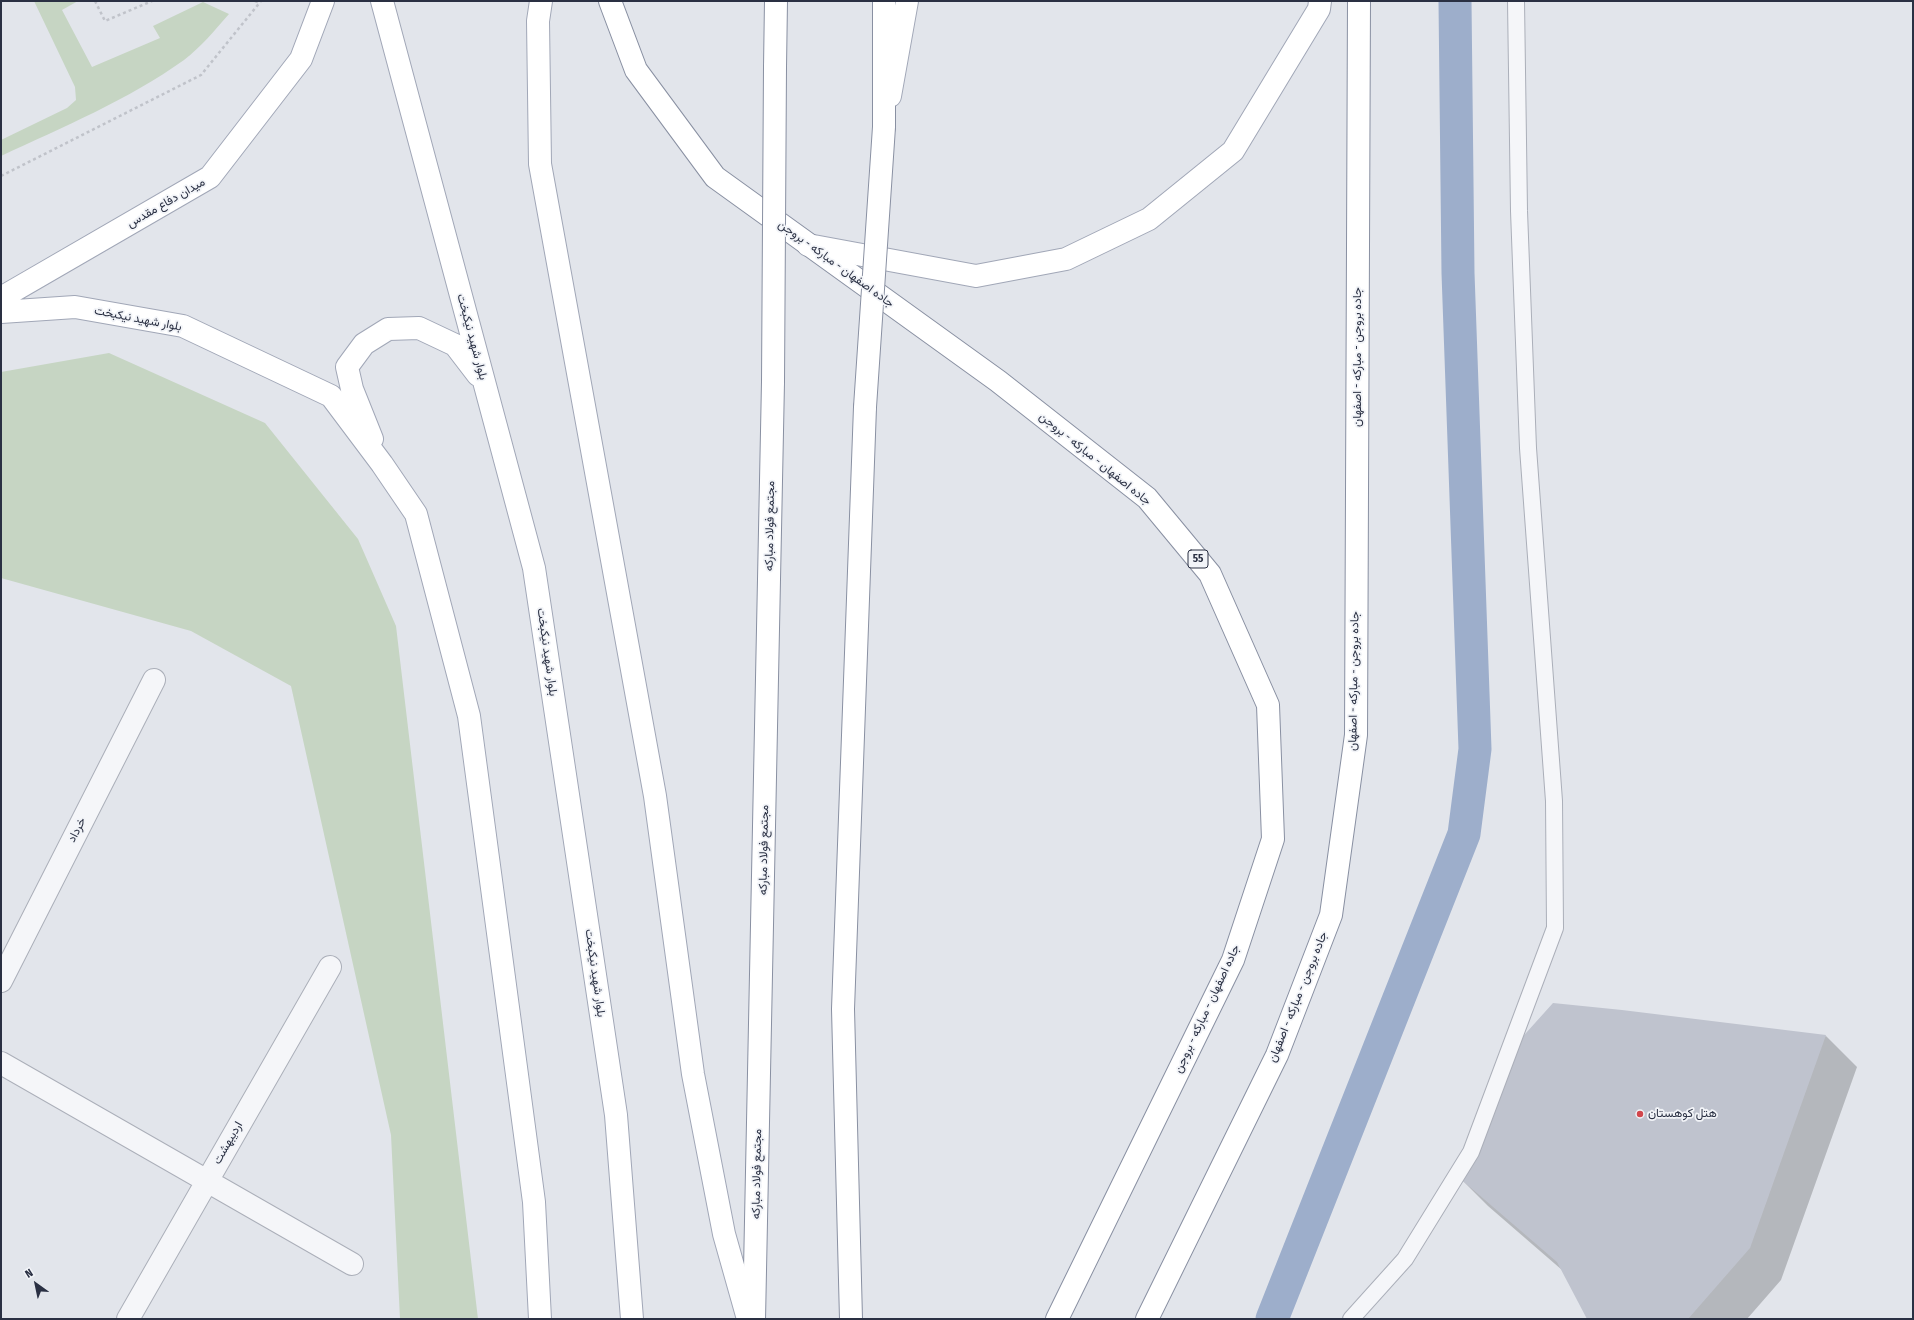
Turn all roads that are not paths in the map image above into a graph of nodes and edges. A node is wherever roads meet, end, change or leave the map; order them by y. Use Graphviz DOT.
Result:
graph roads {
  1 [pos="323,1"];
  2 [pos="382,1"];
  3 [pos="540,1"];
  4 [pos="610,1"];
  5 [pos="776,1"];
  6 [pos="884,1"];
  7 [pos="908,1"];
  8 [pos="1320,1"];
  9 [pos="1360,1"];
  10 [pos="1516,1"];
  11 [pos="884,127"];
  12 [pos="808,244"];
  13 [pos="1,298"];
  14 [pos="1,312"];
  15 [pos="485,385"];
  16 [pos="382,464"];
  17 [pos="154,680"];
  18 [pos="330,967"];
  19 [pos="1,981"];
  20 [pos="1,1063"];
  21 [pos="206,1181"];
  22 [pos="352,1264"];
  23 [pos="128,1319"];
  24 [pos="540,1319"];
  25 [pos="632,1319"];
  26 [pos="748,1319"];
  27 [pos="754,1319"];
  28 [pos="851,1319"];
  29 [pos="1057,1319"];
  30 [pos="1147,1319"];
  31 [pos="1350,1319"];
  1 -- 13 [label="main road, میدان دفاع مقدس"];
  2 -- 15 [label="main road, بلوار شهید نیکبخت"];
  3 -- 26 [label="main road"];
  4 -- 12 [label="main road, جاده اصفهان - مبارکه - بروجن / 55"];
  5 -- 27 [label="main road, مجتمع فولاد مبارکه, bridge"];
  6 -- 11 [label="main road"];
  7 -- 11 [label="main road"];
  8 -- 12 [label="main road"];
  9 -- 30 [label="main road, جاده بروجن - مبارکه - اصفهان"];
  10 -- 31 [label="lane"];
  11 -- 28 [label="main road, bridge"];
  12 -- 29 [label="main road, جاده اصفهان - مبارکه - بروجن / 55"];
  14 -- 16 [label="main road, بلوار شهید نیکبخت"];
  15 -- 16 [label="main road"];
  15 -- 25 [label="main road, بلوار شهید نیکبخت"];
  16 -- 24 [label="main road, بلوار شهید نیکبخت"];
  17 -- 19 [label="street, خرداد"];
  18 -- 21 [label="street, اردیبهشت"];
  20 -- 21 [label="street"];
  21 -- 22 [label="street"];
  21 -- 23 [label="street, اردیبهشت"];
}
